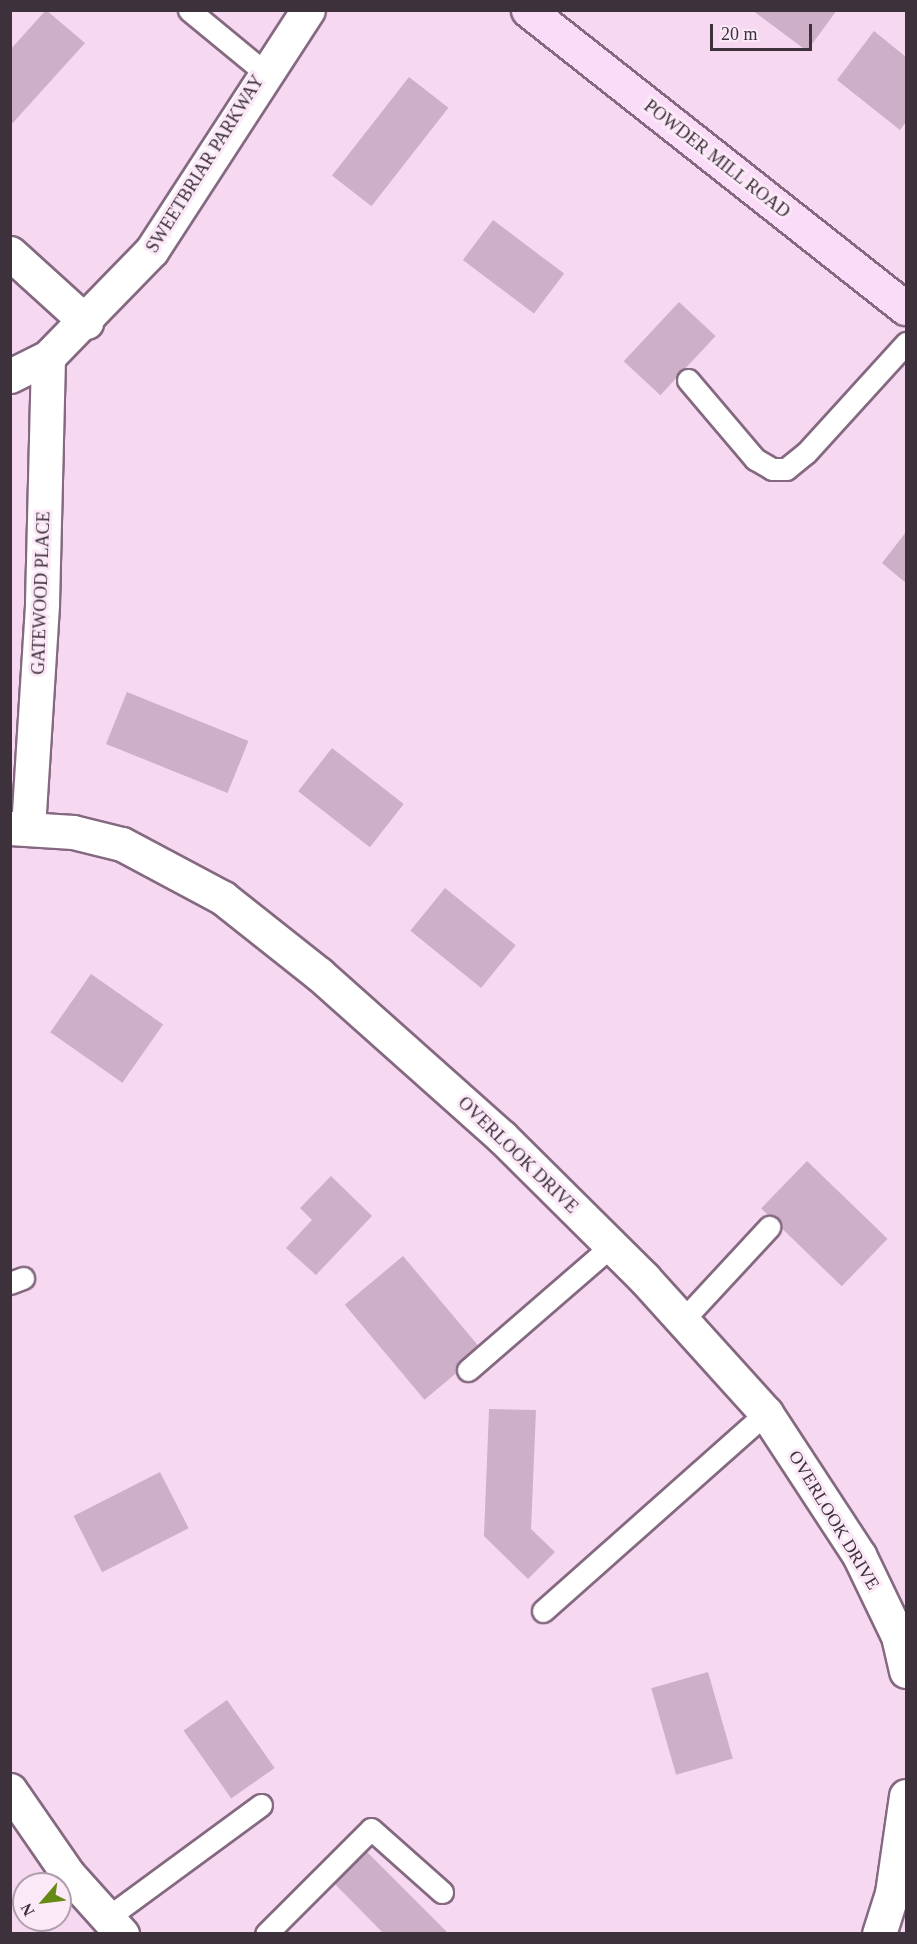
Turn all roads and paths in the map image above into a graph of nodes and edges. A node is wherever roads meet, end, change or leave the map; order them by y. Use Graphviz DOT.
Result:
graph roads {
  1 [pos="189,10"];
  2 [pos="308,10"];
  3 [pos="528,10"];
  4 [pos="263,71"];
  5 [pos="10,253"];
  6 [pos="906,308"];
  7 [pos="86,322"];
  8 [pos="906,343"];
  9 [pos="48,357"];
  10 [pos="10,376"];
  11 [pos="688,380"];
  12 [pos="20,828"];
  13 [pos="769,1227"];
  14 [pos="611,1246"];
  15 [pos="683,1320"];
  16 [pos="468,1370"];
  17 [pos="766,1413"];
  18 [pos="543,1611"];
  19 [pos="902,1635"];
  20 [pos="906,1671"];
  21 [pos="10,1790"];
  22 [pos="906,1796"];
  23 [pos="261,1805"];
  24 [pos="442,1892"];
  25 [pos="114,1926"];
  26 [pos="266,1934"];
  27 [pos="879,1934"];
  1 -- 4 [label="lane"];
  2 -- 4 [label="street, SWEETBRIAR PARKWAY"];
  3 -- 6 [label="main road, POWDER MILL ROAD"];
  4 -- 7 [label="street, SWEETBRIAR PARKWAY"];
  5 -- 7 [label="street"];
  7 -- 9 [label="street, SWEETBRIAR PARKWAY"];
  8 -- 11 [label="lane"];
  9 -- 10 [label="street, SWEETBRIAR PARKWAY"];
  9 -- 12 [label="street, GATEWOOD PLACE"];
  12 -- 14 [label="street, OVERLOOK DRIVE"];
  13 -- 15 [label="lane"];
  14 -- 15 [label="street, OVERLOOK DRIVE"];
  14 -- 16 [label="lane"];
  15 -- 17 [label="street, OVERLOOK DRIVE"];
  17 -- 18 [label="lane"];
  17 -- 19 [label="street, OVERLOOK DRIVE"];
  19 -- 20 [label="street, OVERLOOK DRIVE"];
  21 -- 25 [label="street"];
  22 -- 27 [label="street"];
  23 -- 25 [label="lane"];
  24 -- 26 [label="lane"];
}
